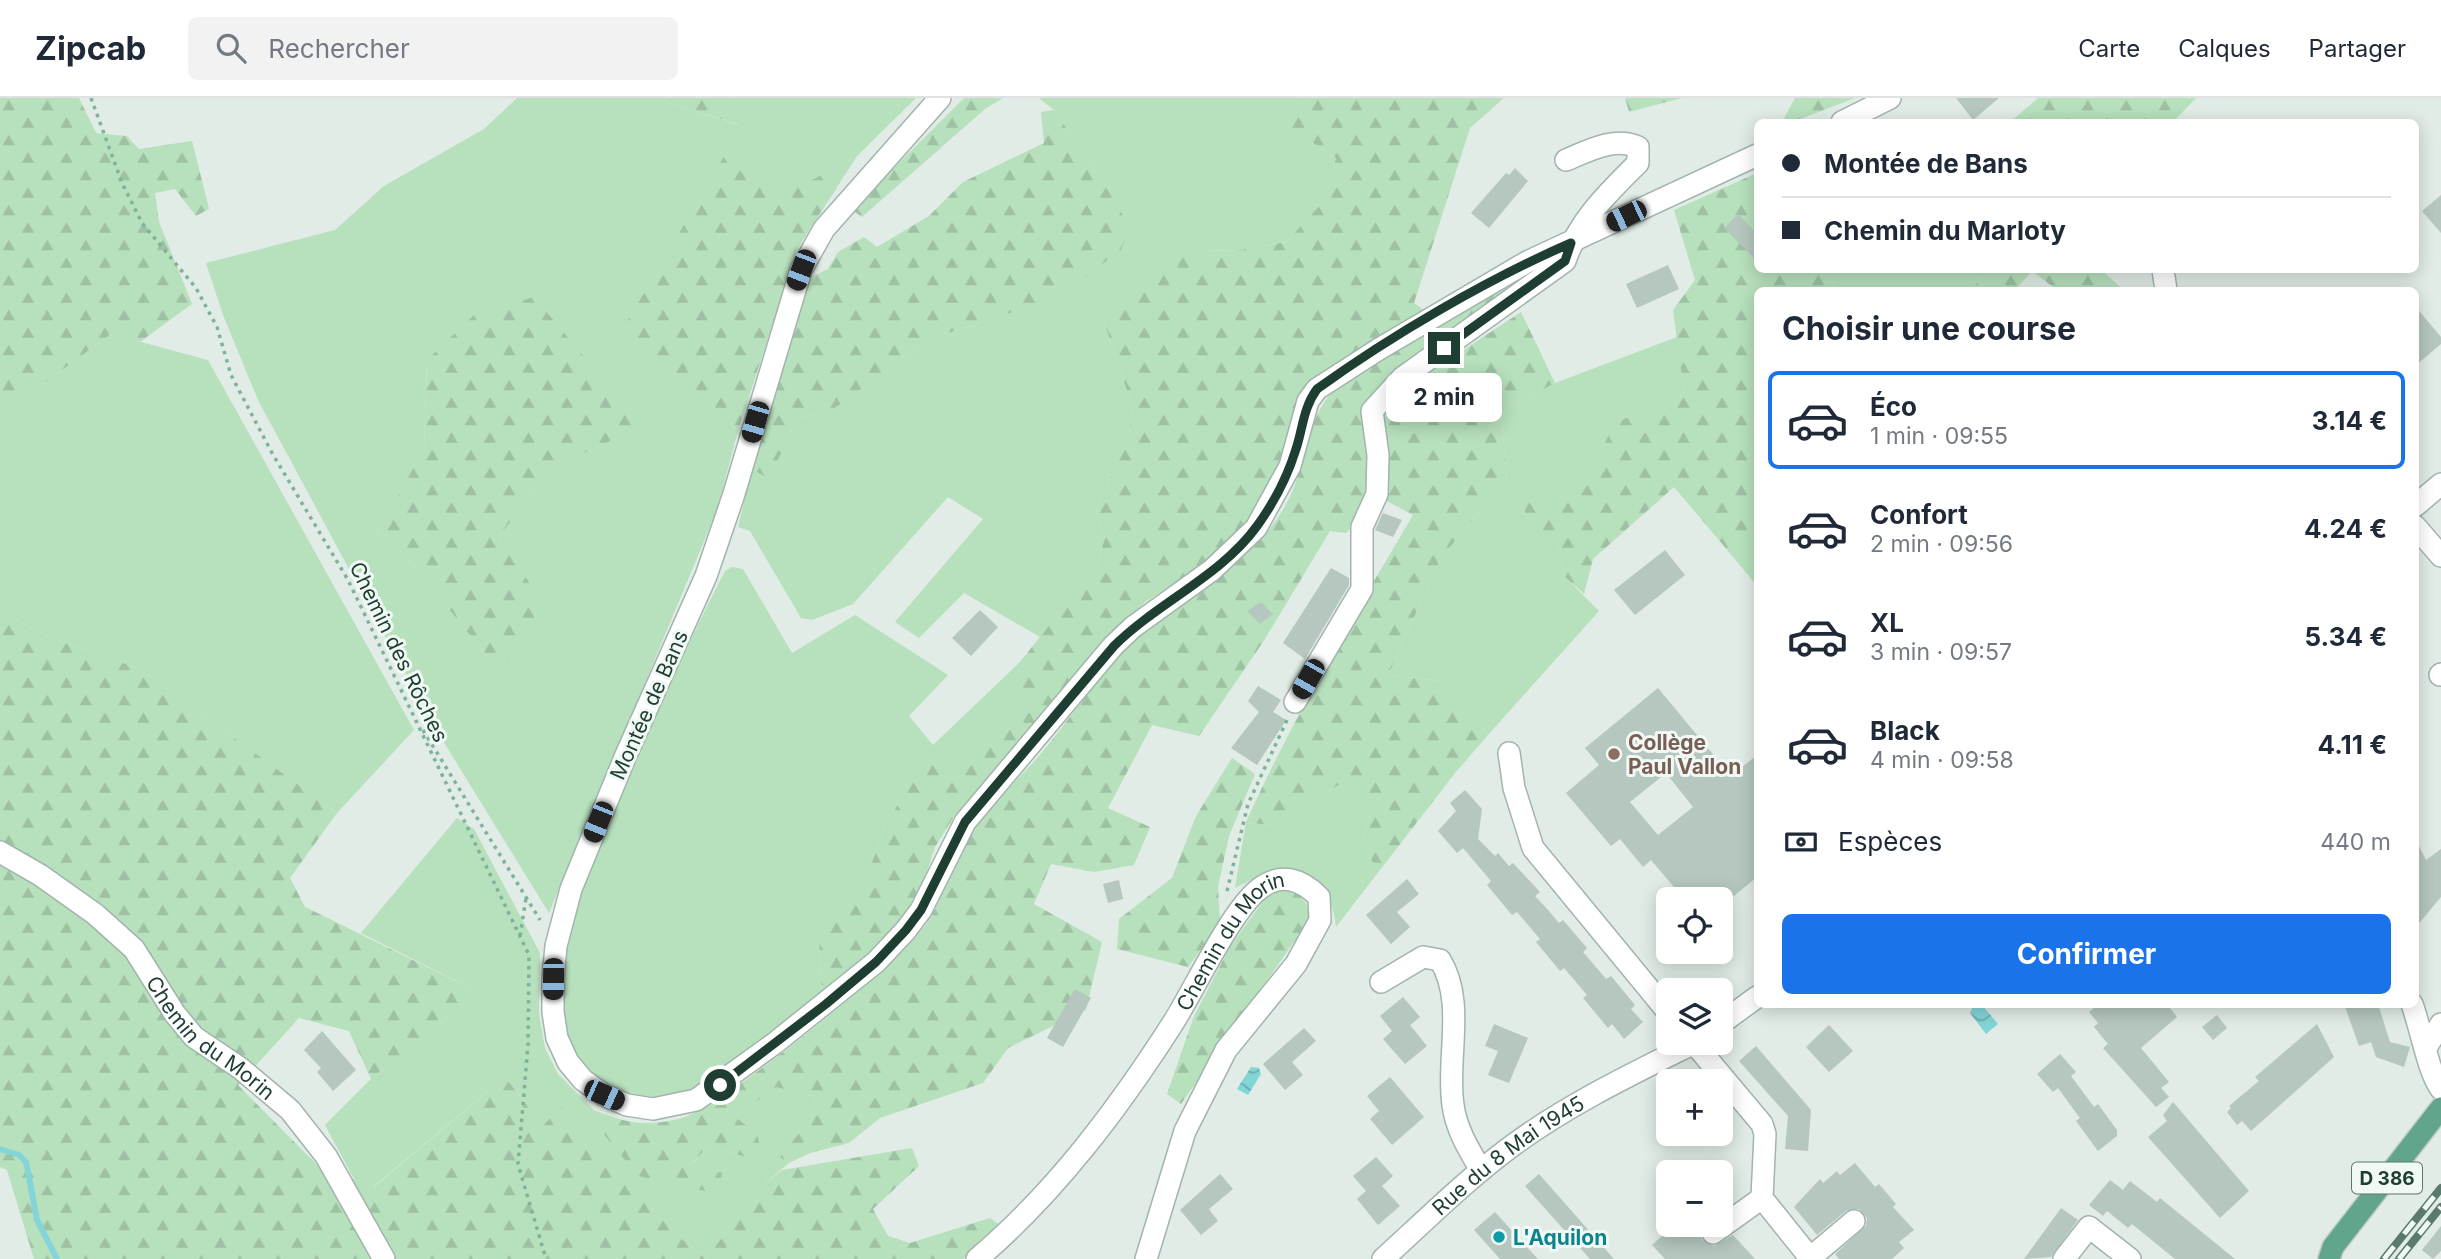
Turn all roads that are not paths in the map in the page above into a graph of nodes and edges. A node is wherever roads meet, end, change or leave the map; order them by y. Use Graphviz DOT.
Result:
graph roads {
  1 [pos="940,98"];
  2 [pos="1890,98"];
  3 [pos="1848,119"];
  4 [pos="1754,157"];
  5 [pos="1566,160"];
  6 [pos="1571,243"];
  7 [pos="2441,484"];
  8 [pos="2419,503"];
  9 [pos="2419,531"];
  10 [pos="2441,556"];
  11 [pos="1295,702"];
  12 [pos="1509,753"];
  13 [pos="0,852"];
  14 [pos="1381,982"];
  15 [pos="1656,997"];
  16 [pos="1754,999"];
  17 [pos="2413,1008"];
  18 [pos="1733,1015"];
  19 [pos="2441,1024"];
  20 [pos="2427,1046"];
  21 [pos="1670,1055"];
  22 [pos="1704,1055"];
  23 [pos="2441,1089"];
  24 [pos="2441,1108"];
  25 [pos="1481,1170"];
  26 [pos="1762,1198"];
  27 [pos="1733,1219"];
  28 [pos="1854,1221"];
  29 [pos="2331,1253"];
  30 [pos="1810,1258"];
  31 [pos="384,1259"];
  32 [pos="977,1259"];
  33 [pos="1146,1259"];
  34 [pos="1383,1259"];
  35 [pos="2064,1259"];
  36 [pos="2130,1259"];
  37 [pos="2312,1259"];
  1 -- 6 [label="street, Montée de Bans"];
  2 -- 3 [label="street"];
  4 -- 6 [label="street, Montée de Bans"];
  5 -- 6 [label="street"];
  6 -- 11 [label="street"];
  7 -- 8 [label="street"];
  9 -- 10 [label="street"];
  12 -- 15 [label="street"];
  13 -- 31 [label="street, Chemin du Morin"];
  14 -- 25 [label="street"];
  16 -- 18 [label="street"];
  17 -- 20 [label="street"];
  19 -- 20 [label="street"];
  20 -- 23 [label="street"];
  21 -- 25 [label="street, Rue du 8 Mai 1945"];
  22 -- 26 [label="street"];
  24 -- 29 [label="main road, D 386"];
  25 -- 34 [label="street, Rue du 8 Mai 1945"];
  26 -- 27 [label="street"];
  26 -- 30 [label="street"];
  28 -- 30 [label="street"];
  29 -- 37 [label="main road, D 386"];
  32 -- 33 [label="street, Chemin du Morin"];
  35 -- 36 [label="street"];
}
